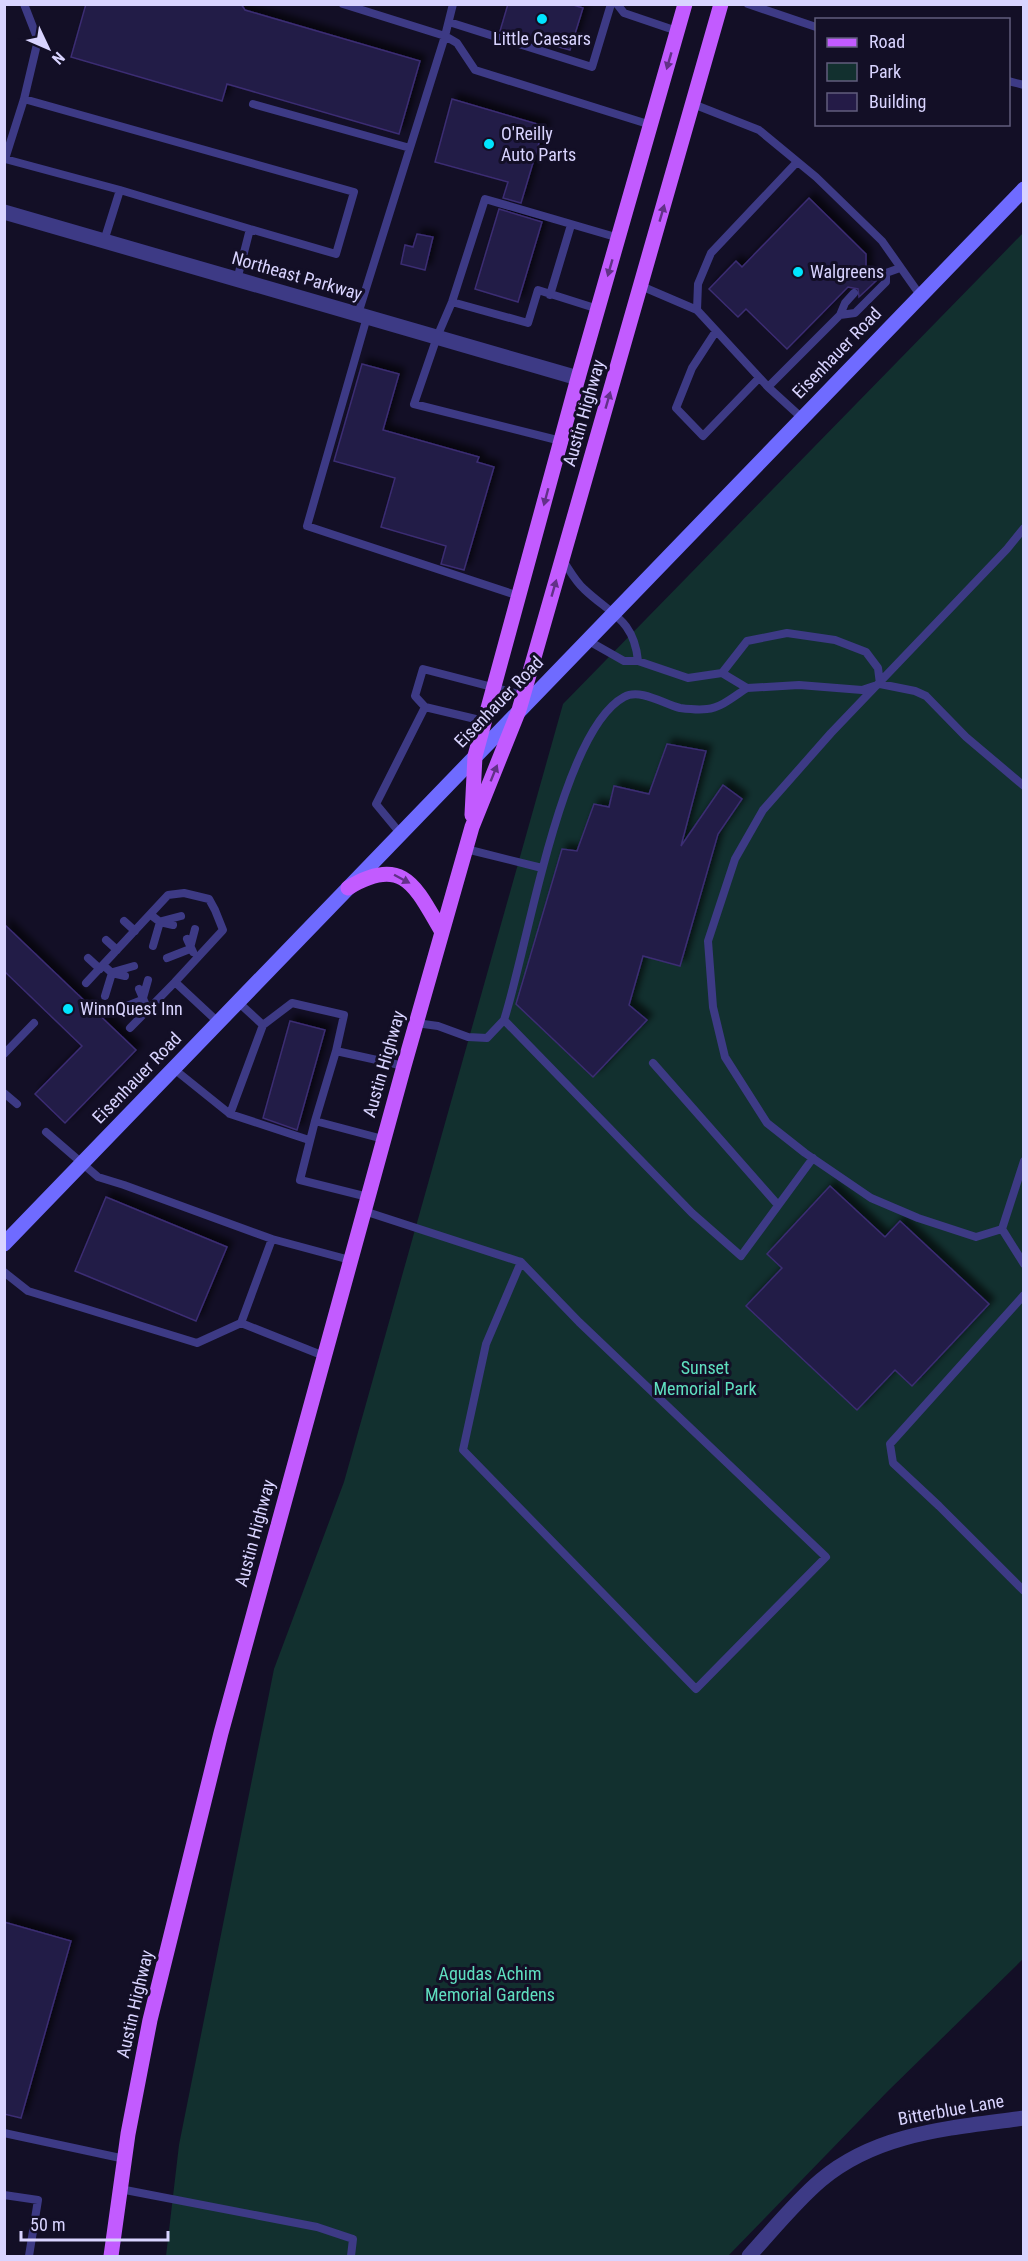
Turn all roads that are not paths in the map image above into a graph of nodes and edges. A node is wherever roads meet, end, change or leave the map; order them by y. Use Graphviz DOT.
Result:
graph roads {
  1 [pos="24,4"];
  2 [pos="343,4"];
  3 [pos="453,4"];
  4 [pos="611,4"];
  5 [pos="617,4"];
  6 [pos="686,4"];
  7 [pos="721,4"];
  8 [pos="748,4"];
  9 [pos="768,8"];
  10 [pos="448,22"];
  11 [pos="815,27"];
  12 [pos="678,31"];
  13 [pos="445,36"];
  14 [pos="24,99"];
  15 [pos="253,104"];
  16 [pos="693,104"];
  17 [pos="651,125"];
  18 [pos="410,148"];
  19 [pos="797,162"];
  20 [pos="1023,189"];
  21 [pos="120,190"];
  22 [pos="4,212"];
  23 [pos="571,225"];
  24 [pos="250,229"];
  25 [pos="618,238"];
  26 [pos="104,241"];
  27 [pos="900,268"];
  28 [pos="886,273"];
  29 [pos="873,275"];
  30 [pos="237,279"];
  31 [pos="640,286"];
  32 [pos="854,293"];
  33 [pos="550,294"];
  34 [pos="920,295"];
  35 [pos="452,302"];
  36 [pos="598,309"];
  37 [pos="696,310"];
  38 [pos="840,315"];
  39 [pos="363,316"];
  40 [pos="716,331"];
  41 [pos="437,337"];
  42 [pos="578,378"];
  43 [pos="759,378"];
  44 [pos="768,387"];
  45 [pos="802,418"];
  46 [pos="561,441"];
  47 [pos="1023,528"];
  48 [pos="562,559"];
  49 [pos="519,596"];
  50 [pos="614,612"];
  51 [pos="587,640"];
  52 [pos="638,661"];
  53 [pos="722,672"];
  54 [pos="880,684"];
  55 [pos="494,688"];
  56 [pos="747,688"];
  57 [pos="521,702"];
  58 [pos="425,707"];
  59 [pos="484,721"];
  60 [pos="475,756"];
  61 [pos="1023,786"];
  62 [pos="472,827"];
  63 [pos="400,833"];
  64 [pos="466,849"];
  65 [pos="542,868"];
  66 [pos="348,888"];
  67 [pos="151,915"];
  68 [pos="181,916"];
  69 [pos="124,921"];
  70 [pos="160,922"];
  71 [pos="173,925"];
  72 [pos="195,929"];
  73 [pos="135,931"];
  74 [pos="442,932"];
  75 [pos="162,935"];
  76 [pos="187,939"];
  77 [pos="106,940"];
  78 [pos="153,946"];
  79 [pos="177,948"];
  80 [pos="190,949"];
  81 [pos="117,950"];
  82 [pos="198,957"];
  83 [pos="88,958"];
  84 [pos="167,958"];
  85 [pos="134,966"];
  86 [pos="102,967"];
  87 [pos="112,973"];
  88 [pos="125,976"];
  89 [pos="148,980"];
  90 [pos="175,982"];
  91 [pos="86,983"];
  92 [pos="114,986"];
  93 [pos="139,989"];
  94 [pos="105,996"];
  95 [pos="129,999"];
  96 [pos="142,1000"];
  97 [pos="238,1002"];
  98 [pos="150,1008"];
  99 [pos="119,1009"];
  100 [pos="504,1020"];
  101 [pos="218,1022"];
  102 [pos="34,1023"];
  103 [pos="416,1023"];
  104 [pos="263,1026"];
  105 [pos="130,1028"];
  106 [pos="336,1051"];
  107 [pos="4,1054"];
  108 [pos="654,1063"];
  109 [pos="404,1066"];
  110 [pos="174,1069"];
  111 [pos="4,1093"];
  112 [pos="17,1104"];
  113 [pos="230,1114"];
  114 [pos="315,1120"];
  115 [pos="46,1132"];
  116 [pos="383,1139"];
  117 [pos="309,1140"];
  118 [pos="813,1158"];
  119 [pos="1023,1161"];
  120 [pos="82,1164"];
  121 [pos="366,1204"];
  122 [pos="778,1205"];
  123 [pos="1002,1229"];
  124 [pos="272,1239"];
  125 [pos="4,1244"];
  126 [pos="350,1260"];
  127 [pos="521,1262"];
  128 [pos="1023,1264"];
  129 [pos="4,1272"];
  130 [pos="1023,1295"];
  131 [pos="242,1323"];
  132 [pos="324,1356"];
  133 [pos="1023,1591"];
  134 [pos="1023,2118"];
  135 [pos="4,2133"];
  136 [pos="125,2159"];
  137 [pos="120,2189"];
  138 [pos="4,2195"];
  139 [pos="29,2256"];
  140 [pos="111,2256"];
  141 [pos="351,2256"];
  142 [pos="748,2256"];
  1 -- 14 [label="lane"];
  2 -- 13 [label="lane"];
  3 -- 10 [label="lane"];
  4 -- 10 [label="lane"];
  5 -- 12 [label="lane"];
  6 -- 12 [label="main road, Austin Highway"];
  7 -- 16 [label="main road, Austin Highway"];
  8 -- 9 [label="lane"];
  9 -- 11 [label="lane"];
  10 -- 13 [label="lane"];
  12 -- 17 [label="main road, Austin Highway, one-way"];
  13 -- 17 [label="lane"];
  13 -- 18 [label="lane"];
  14 -- 21 [label="lane"];
  14 -- 24 [label="lane"];
  15 -- 18 [label="lane"];
  16 -- 19 [label="lane"];
  31 -- 16 [label="main road, Austin Highway, one-way"];
  17 -- 25 [label="main road, Austin Highway"];
  18 -- 39 [label="lane"];
  19 -- 27 [label="lane"];
  19 -- 37 [label="lane"];
  20 -- 34 [label="main road, Eisenhauer Road"];
  21 -- 24 [label="lane"];
  21 -- 26 [label="lane"];
  22 -- 26 [label="street, Northeast Parkway"];
  23 -- 25 [label="lane"];
  23 -- 33 [label="lane"];
  23 -- 35 [label="lane"];
  24 -- 30 [label="lane"];
  25 -- 36 [label="main road, Austin Highway, one-way"];
  26 -- 30 [label="street, Northeast Parkway"];
  27 -- 28 [label="lane"];
  27 -- 34 [label="lane"];
  28 -- 29 [label="lane"];
  28 -- 38 [label="lane"];
  30 -- 39 [label="street, Northeast Parkway"];
  31 -- 37 [label="lane"];
  48 -- 31 [label="main road, Austin Highway, one-way"];
  32 -- 38 [label="lane"];
  33 -- 35 [label="lane"];
  33 -- 36 [label="lane"];
  34 -- 45 [label="main road, Eisenhauer Road"];
  35 -- 41 [label="lane"];
  36 -- 42 [label="main road, Austin Highway"];
  37 -- 40 [label="lane"];
  38 -- 44 [label="lane"];
  39 -- 41 [label="street, Northeast Parkway"];
  39 -- 49 [label="lane"];
  40 -- 43 [label="lane"];
  40 -- 43 [label="lane"];
  41 -- 42 [label="street, Northeast Parkway"];
  41 -- 46 [label="lane"];
  42 -- 46 [label="main road, Austin Highway"];
  43 -- 44 [label="lane"];
  44 -- 45 [label="lane"];
  45 -- 50 [label="main road, Eisenhauer Road"];
  46 -- 49 [label="main road, Austin Highway, one-way"];
  47 -- 54 [label="lane"];
  48 -- 50 [label="lane"];
  57 -- 48 [label="main road, Austin Highway, one-way"];
  49 -- 55 [label="main road, Austin Highway"];
  50 -- 51 [label="main road, Eisenhauer Road"];
  50 -- 52 [label="lane"];
  51 -- 52 [label="lane"];
  51 -- 57 [label="main road, Eisenhauer Road"];
  52 -- 53 [label="lane"];
  53 -- 54 [label="lane"];
  53 -- 56 [label="lane"];
  54 -- 56 [label="lane"];
  54 -- 61 [label="lane"];
  54 -- 118 [label="lane"];
  55 -- 57 [label="lane"];
  55 -- 58 [label="lane"];
  55 -- 59 [label="main road, Austin Highway"];
  56 -- 65 [label="lane"];
  57 -- 60 [label="main road, Eisenhauer Road"];
  62 -- 57 [label="main road, Austin Highway, one-way"];
  58 -- 59 [label="lane"];
  58 -- 63 [label="lane"];
  59 -- 60 [label="main road, Austin Highway"];
  60 -- 62 [label="main road, Austin Highway"];
  60 -- 63 [label="main road, Eisenhauer Road"];
  62 -- 64 [label="main road, Austin Highway"];
  63 -- 66 [label="main road, Eisenhauer Road"];
  64 -- 65 [label="lane"];
  64 -- 74 [label="main road, Austin Highway"];
  65 -- 100 [label="lane"];
  66 -- 74 [label="main road, one-way"];
  66 -- 97 [label="main road, Eisenhauer Road"];
  67 -- 70 [label="lane"];
  67 -- 73 [label="lane"];
  67 -- 82 [label="lane"];
  68 -- 70 [label="lane"];
  69 -- 73 [label="lane"];
  70 -- 71 [label="lane"];
  70 -- 75 [label="lane"];
  70 -- 78 [label="lane"];
  72 -- 80 [label="lane"];
  73 -- 81 [label="lane"];
  74 -- 103 [label="main road, Austin Highway"];
  76 -- 80 [label="lane"];
  77 -- 81 [label="lane"];
  79 -- 80 [label="lane"];
  80 -- 82 [label="lane"];
  80 -- 84 [label="lane"];
  81 -- 86 [label="lane"];
  82 -- 90 [label="lane"];
  83 -- 86 [label="lane"];
  85 -- 87 [label="lane"];
  86 -- 87 [label="lane"];
  86 -- 91 [label="lane"];
  87 -- 88 [label="lane"];
  87 -- 92 [label="lane"];
  87 -- 94 [label="lane"];
  89 -- 96 [label="lane"];
  90 -- 98 [label="lane"];
  90 -- 101 [label="lane"];
  93 -- 96 [label="lane"];
  95 -- 96 [label="lane"];
  96 -- 98 [label="lane"];
  96 -- 99 [label="lane"];
  97 -- 101 [label="main road, Eisenhauer Road"];
  97 -- 104 [label="lane"];
  98 -- 105 [label="lane"];
  100 -- 103 [label="lane"];
  100 -- 122 [label="lane"];
  101 -- 110 [label="main road, Eisenhauer Road"];
  102 -- 107 [label="lane"];
  103 -- 109 [label="main road, Austin Highway"];
  104 -- 106 [label="lane"];
  104 -- 113 [label="lane"];
  106 -- 109 [label="lane"];
  106 -- 114 [label="lane"];
  108 -- 122 [label="lane"];
  109 -- 116 [label="main road, Austin Highway"];
  110 -- 113 [label="lane"];
  110 -- 120 [label="main road, Eisenhauer Road"];
  111 -- 112 [label="lane"];
  113 -- 117 [label="lane"];
  114 -- 116 [label="lane"];
  114 -- 117 [label="lane"];
  115 -- 120 [label="lane"];
  116 -- 121 [label="main road, Austin Highway"];
  117 -- 121 [label="lane"];
  118 -- 122 [label="lane"];
  118 -- 123 [label="lane"];
  119 -- 123 [label="lane"];
  120 -- 124 [label="lane"];
  120 -- 125 [label="main road, Eisenhauer Road"];
  121 -- 126 [label="main road, Austin Highway"];
  121 -- 127 [label="lane"];
  123 -- 128 [label="lane"];
  124 -- 126 [label="lane"];
  124 -- 131 [label="lane"];
  126 -- 132 [label="main road, Austin Highway"];
  127 -- 127 [label="lane"];
  129 -- 131 [label="lane"];
  130 -- 133 [label="lane"];
  131 -- 132 [label="lane"];
  132 -- 136 [label="main road, Austin Highway"];
  134 -- 142 [label="street, Bitterblue Lane"];
  135 -- 136 [label="lane"];
  136 -- 137 [label="main road, Austin Highway"];
  137 -- 140 [label="main road, Austin Highway"];
  137 -- 141 [label="lane"];
  138 -- 139 [label="lane"];
}
